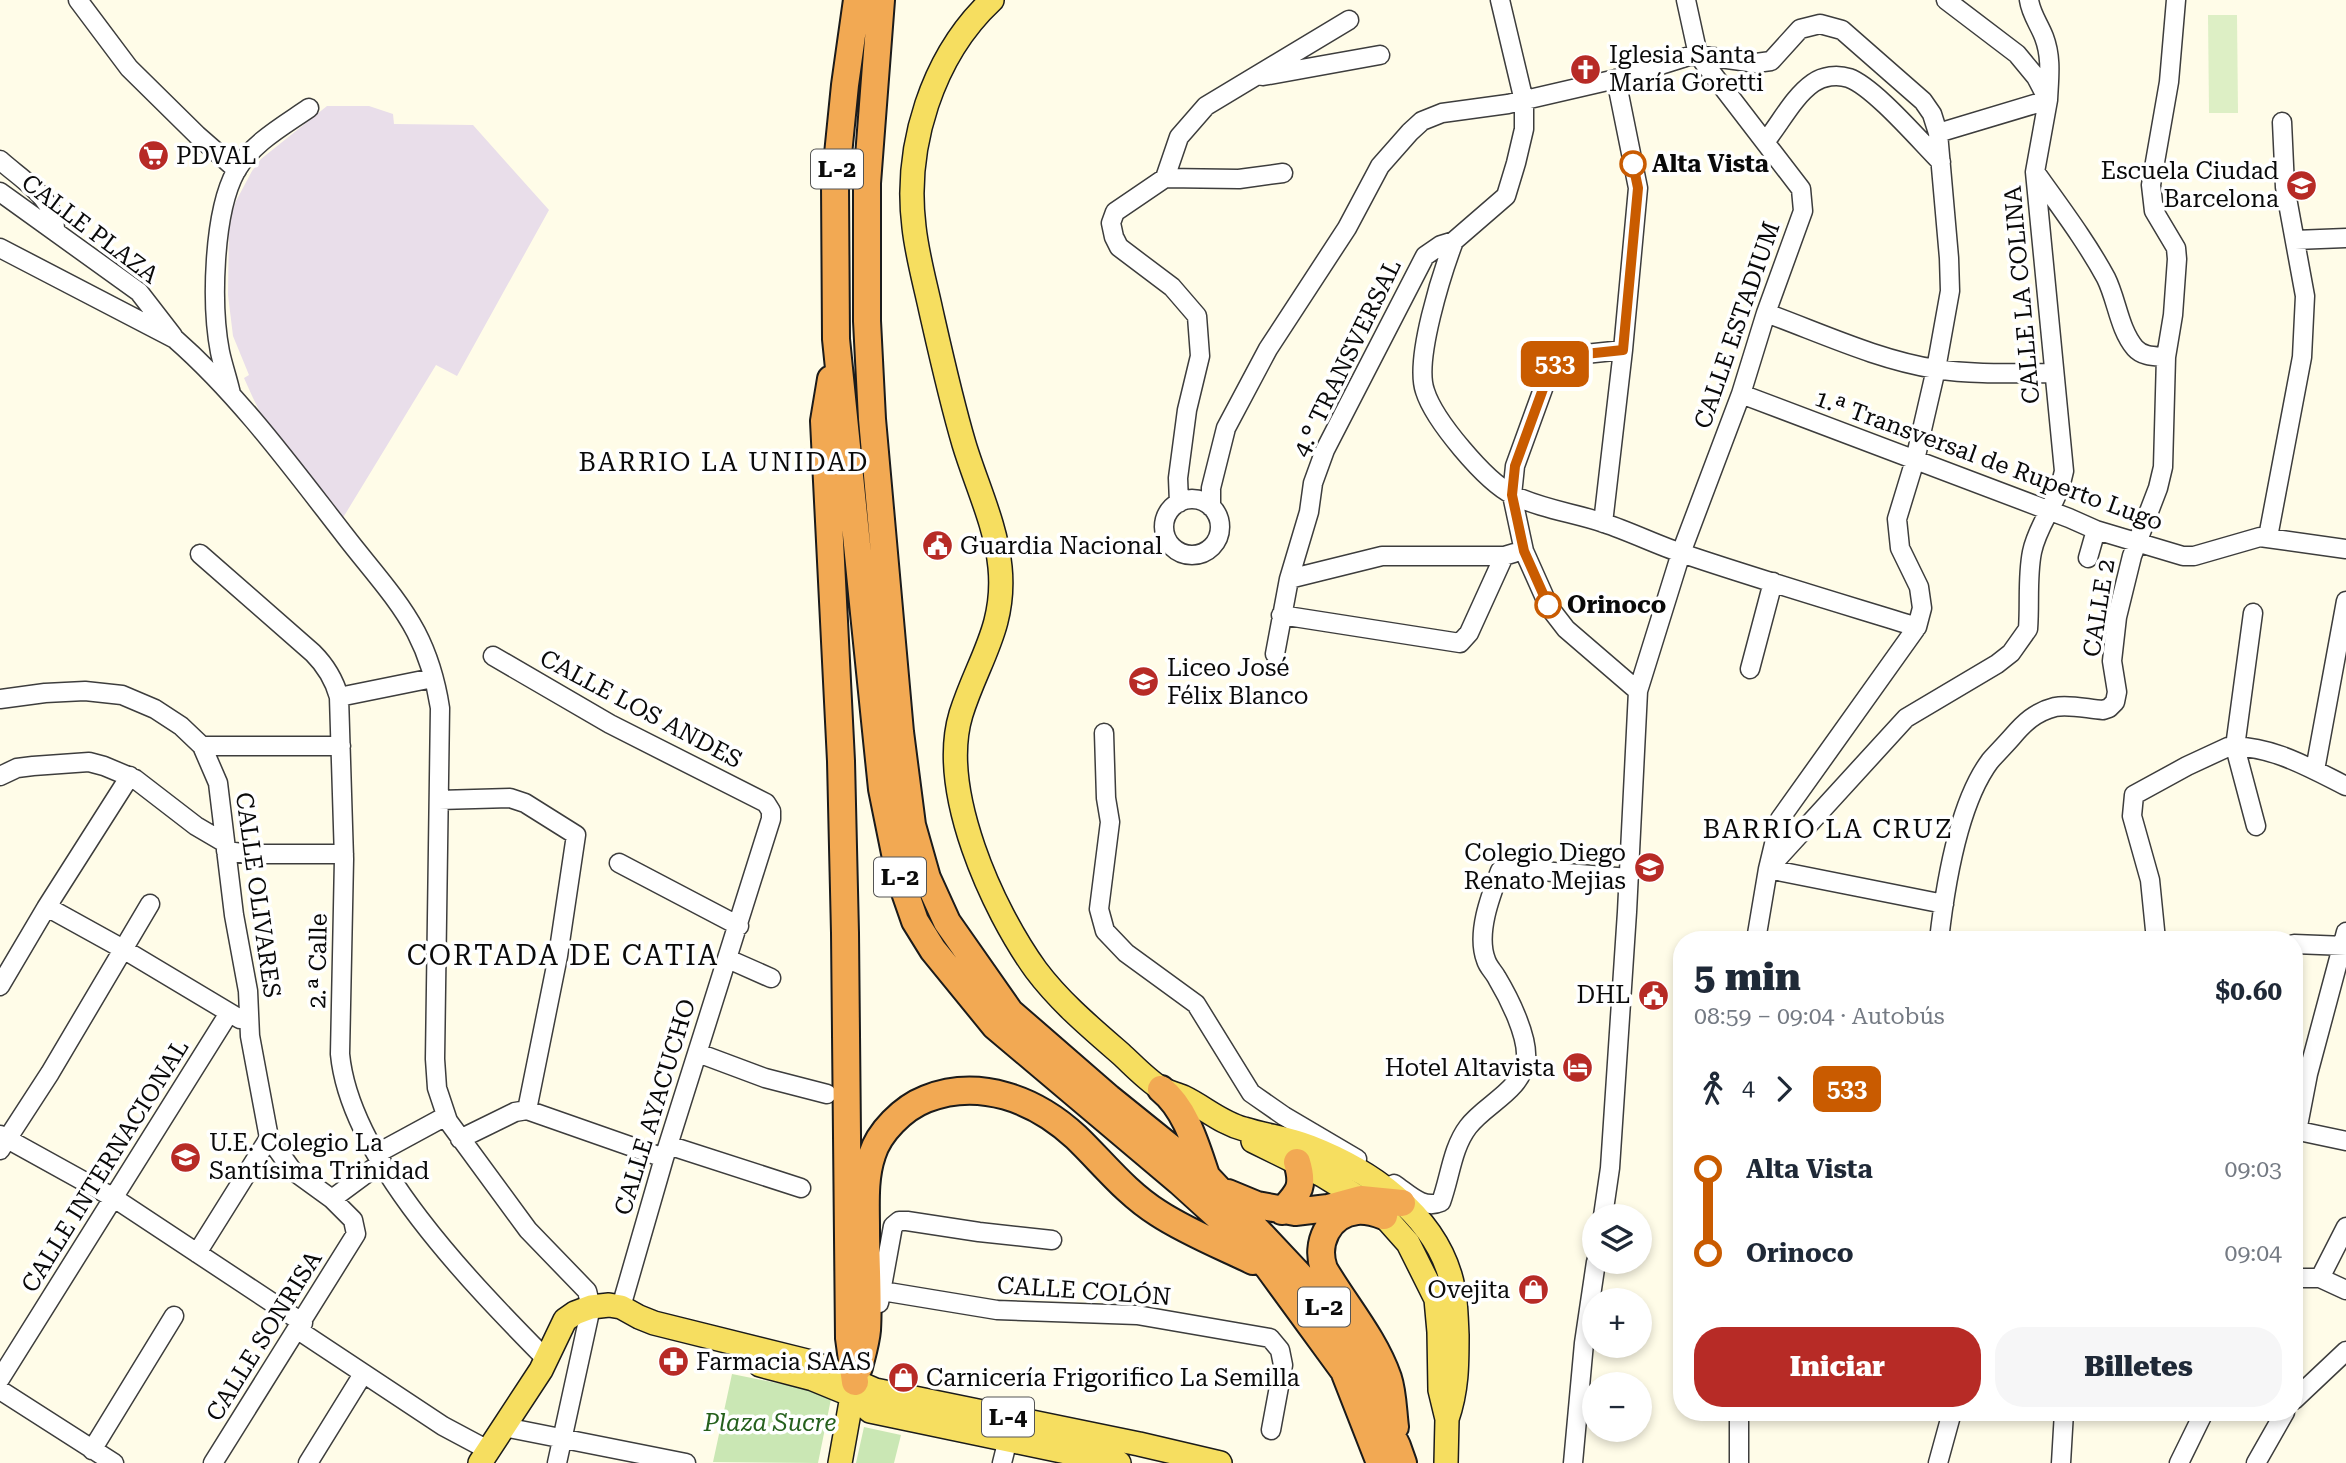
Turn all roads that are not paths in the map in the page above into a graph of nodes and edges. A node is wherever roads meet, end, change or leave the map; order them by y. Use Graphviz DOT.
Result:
graph roads {
  1 [pos="78,0"];
  2 [pos="857,0"];
  3 [pos="881,0"];
  4 [pos="992,0"];
  5 [pos="1500,0"];
  6 [pos="1946,0"];
  7 [pos="2029,0"];
  8 [pos="2176,0"];
  9 [pos="1691,2"];
  10 [pos="1349,20"];
  11 [pos="1380,55"];
  12 [pos="1698,55"];
  13 [pos="1250,78"];
  14 [pos="1616,79"];
  15 [pos="2048,100"];
  16 [pos="1524,101"];
  17 [pos="309,108"];
  18 [pos="2282,122"];
  19 [pos="1938,132"];
  20 [pos="1765,142"];
  21 [pos="0,160"];
  22 [pos="1941,162"];
  23 [pos="237,170"];
  24 [pos="2035,172"];
  25 [pos="1283,173"];
  26 [pos="1165,178"];
  27 [pos="0,192"];
  28 [pos="55,231"];
  29 [pos="2346,238"];
  30 [pos="2295,240"];
  31 [pos="1454,241"];
  32 [pos="0,248"];
  33 [pos="1766,313"];
  34 [pos="175,339"];
  35 [pos="836,339"];
  36 [pos="1623,350"];
  37 [pos="2166,357"];
  38 [pos="1936,369"];
  39 [pos="2054,373"];
  40 [pos="1741,394"];
  41 [pos="232,397"];
  42 [pos="1915,460"];
  43 [pos="1512,495"];
  44 [pos="1179,503"];
  45 [pos="1210,507"];
  46 [pos="2053,507"];
  47 [pos="1603,523"];
  48 [pos="2096,530"];
  49 [pos="2268,537"];
  50 [pos="2136,543"];
  51 [pos="2346,550"];
  52 [pos="1524,551"];
  53 [pos="1681,553"];
  54 [pos="200,554"];
  55 [pos="1504,556"];
  56 [pos="2088,558"];
  57 [pos="1289,579"];
  58 [pos="1773,582"];
  59 [pos="2346,601"];
  60 [pos="2253,613"];
  61 [pos="1281,615"];
  62 [pos="1917,627"];
  63 [pos="1275,654"];
  64 [pos="493,656"];
  65 [pos="1750,669"];
  66 [pos="433,678"];
  67 [pos="1638,691"];
  68 [pos="339,697"];
  69 [pos="0,699"];
  70 [pos="1104,733"];
  71 [pos="341,746"];
  72 [pos="202,747"];
  73 [pos="2235,747"];
  74 [pos="2315,770"];
  75 [pos="0,776"];
  76 [pos="130,776"];
  77 [pos="2346,786"];
  78 [pos="439,800"];
  79 [pos="766,803"];
  80 [pos="2256,825"];
  81 [pos="226,847"];
  82 [pos="344,854"];
  83 [pos="619,863"];
  84 [pos="1768,869"];
  85 [pos="1629,878"];
  86 [pos="150,904"];
  87 [pos="1944,904"];
  88 [pos="47,907"];
  89 [pos="739,926"];
  90 [pos="1758,931"];
  91 [pos="1941,931"];
  92 [pos="2155,931"];
  93 [pos="2345,941"];
  94 [pos="2303,943"];
  95 [pos="123,949"];
  96 [pos="727,959"];
  97 [pos="771,978"];
  98 [pos="0,986"];
  99 [pos="229,1013"];
  100 [pos="249,1025"];
  101 [pos="698,1053"];
  102 [pos="2303,1066"];
  103 [pos="1161,1089"];
  104 [pos="827,1094"];
  105 [pos="527,1110"];
  106 [pos="446,1116"];
  107 [pos="1241,1129"];
  108 [pos="2303,1133"];
  109 [pos="269,1138"];
  110 [pos="460,1139"];
  111 [pos="2346,1141"];
  112 [pos="2,1142"];
  113 [pos="666,1151"];
  114 [pos="379,1158"];
  115 [pos="1297,1162"];
  116 [pos="1214,1183"];
  117 [pos="801,1188"];
  118 [pos="114,1198"];
  119 [pos="332,1199"];
  120 [pos="1361,1199"];
  121 [pos="1605,1204"];
  122 [pos="1393,1210"];
  123 [pos="1282,1211"];
  124 [pos="2346,1227"];
  125 [pos="356,1234"];
  126 [pos="1052,1240"];
  127 [pos="197,1253"];
  128 [pos="1268,1267"];
  129 [pos="1594,1274"];
  130 [pos="2303,1278"];
  131 [pos="2320,1278"];
  132 [pos="2346,1290"];
  133 [pos="881,1291"];
  134 [pos="591,1307"];
  135 [pos="630,1312"];
  136 [pos="174,1317"];
  137 [pos="300,1327"];
  138 [pos="2346,1352"];
  139 [pos="546,1359"];
  140 [pos="363,1374"];
  141 [pos="0,1379"];
  142 [pos="853,1388"];
  143 [pos="0,1390"];
  144 [pos="2303,1392"];
  145 [pos="1739,1421"];
  146 [pos="1950,1421"];
  147 [pos="2063,1421"];
  148 [pos="2200,1421"];
  149 [pos="2280,1421"];
  150 [pos="504,1427"];
  151 [pos="1270,1430"];
  152 [pos="562,1438"];
  153 [pos="1008,1439"];
  154 [pos="92,1450"];
  155 [pos="1158,1456"];
  156 [pos="484,1457"];
  157 [pos="1393,1457"];
  158 [pos="114,1463"];
  159 [pos="213,1463"];
  160 [pos="308,1463"];
  161 [pos="558,1463"];
  162 [pos="686,1463"];
  163 [pos="840,1463"];
  164 [pos="1002,1463"];
  165 [pos="1119,1463"];
  166 [pos="1220,1463"];
  167 [pos="1446,1463"];
  168 [pos="1573,1463"];
  169 [pos="1739,1463"];
  170 [pos="1938,1463"];
  171 [pos="2061,1463"];
  172 [pos="2179,1463"];
  173 [pos="2256,1463"];
  1 -- 23 [label="street"];
  2 -- 35 [label="highway, L-2"];
  3 -- 116 [label="highway, L-2"];
  4 -- 103 [label="main road"];
  5 -- 16 [label="street, 4.° TRANSVERSAL"];
  6 -- 15 [label="street"];
  7 -- 15 [label="street, CALLE LA COLINA"];
  8 -- 37 [label="street, CALLE 2"];
  9 -- 12 [label="street, CALLE ESTADIUM"];
  10 -- 13 [label="street"];
  11 -- 13 [label="street"];
  12 -- 14 [label="street"];
  12 -- 19 [label="street"];
  12 -- 20 [label="street, CALLE ESTADIUM"];
  13 -- 26 [label="street"];
  14 -- 16 [label="street"];
  14 -- 36 [label="street"];
  15 -- 19 [label="street"];
  15 -- 24 [label="street, CALLE LA COLINA"];
  16 -- 31 [label="street, 4.° TRANSVERSAL"];
  16 -- 45 [label="street"];
  17 -- 23 [label="street"];
  18 -- 30 [label="street"];
  19 -- 22 [label="street"];
  20 -- 22 [label="street"];
  20 -- 33 [label="street, CALLE ESTADIUM"];
  21 -- 28 [label="street"];
  22 -- 38 [label="street"];
  23 -- 41 [label="street"];
  24 -- 37 [label="street"];
  24 -- 39 [label="street, CALLE LA COLINA"];
  25 -- 26 [label="street"];
  26 -- 44 [label="street"];
  27 -- 28 [label="street, CALLE PLAZA"];
  28 -- 34 [label="street, CALLE PLAZA"];
  29 -- 30 [label="street"];
  30 -- 49 [label="street"];
  31 -- 43 [label="street"];
  31 -- 57 [label="street, 4.° TRANSVERSAL"];
  32 -- 34 [label="street"];
  33 -- 38 [label="street"];
  33 -- 40 [label="street, CALLE ESTADIUM"];
  34 -- 41 [label="street"];
  35 -- 128 [label="highway, L-2"];
  35 -- 142 [label="highway"];
  36 -- 43 [label="street"];
  36 -- 47 [label="street"];
  37 -- 50 [label="street, CALLE 2"];
  38 -- 39 [label="street"];
  38 -- 42 [label="street"];
  39 -- 46 [label="street, CALLE LA COLINA"];
  40 -- 42 [label="street, 1.ª Transversal de Ruperto Lugo"];
  40 -- 53 [label="street, CALLE ESTADIUM"];
  41 -- 66 [label="street"];
  42 -- 46 [label="street, 1.ª Transversal de Ruperto Lugo"];
  42 -- 62 [label="street"];
  43 -- 47 [label="street"];
  43 -- 52 [label="street"];
  44 -- 45 [label="street"];
  44 -- 45 [label="street"];
  46 -- 48 [label="street, 1.ª Transversal de Ruperto Lugo"];
  46 -- 84 [label="street, CALLE LA COLINA"];
  47 -- 53 [label="street"];
  48 -- 50 [label="street, 1.ª Transversal de Ruperto Lugo"];
  48 -- 56 [label="street"];
  49 -- 50 [label="street, 1.ª Transversal de Ruperto Lugo"];
  49 -- 51 [label="street, 1.ª Transversal de Ruperto Lugo"];
  50 -- 87 [label="street, CALLE 2"];
  52 -- 55 [label="street"];
  52 -- 67 [label="street"];
  53 -- 58 [label="street"];
  53 -- 67 [label="street, CALLE ESTADIUM"];
  54 -- 68 [label="street, 2.ª Calle"];
  55 -- 57 [label="street"];
  55 -- 61 [label="street"];
  57 -- 61 [label="street, 4.° TRANSVERSAL"];
  58 -- 62 [label="street"];
  58 -- 65 [label="street"];
  59 -- 74 [label="street"];
  60 -- 73 [label="street"];
  61 -- 63 [label="street, 4.° TRANSVERSAL"];
  62 -- 84 [label="street"];
  64 -- 79 [label="street, CALLE LOS ANDES"];
  66 -- 68 [label="street"];
  66 -- 78 [label="street"];
  67 -- 85 [label="street, CALLE ESTADIUM"];
  68 -- 71 [label="street, 2.ª Calle"];
  69 -- 72 [label="street, CALLE OLIVARES"];
  70 -- 85 [label="street"];
  71 -- 72 [label="street"];
  71 -- 82 [label="street, 2.ª Calle"];
  72 -- 81 [label="street, CALLE OLIVARES"];
  73 -- 74 [label="street"];
  73 -- 80 [label="street"];
  73 -- 92 [label="street"];
  74 -- 77 [label="street"];
  75 -- 76 [label="street"];
  76 -- 81 [label="street"];
  76 -- 88 [label="street"];
  78 -- 105 [label="street"];
  78 -- 106 [label="street"];
  79 -- 89 [label="street, CALLE AYACUCHO"];
  81 -- 82 [label="street"];
  81 -- 100 [label="street, CALLE OLIVARES"];
  82 -- 114 [label="street, 2.ª Calle"];
  83 -- 89 [label="street"];
  84 -- 87 [label="street"];
  84 -- 90 [label="street"];
  85 -- 121 [label="street, CALLE ESTADIUM"];
  86 -- 95 [label="street"];
  87 -- 91 [label="street, CALLE 2"];
  88 -- 95 [label="street"];
  88 -- 98 [label="street"];
  89 -- 96 [label="street, CALLE AYACUCHO"];
  93 -- 94 [label="street"];
  93 -- 102 [label="street"];
  95 -- 99 [label="street"];
  95 -- 112 [label="street"];
  96 -- 97 [label="street"];
  96 -- 101 [label="street, CALLE AYACUCHO"];
  99 -- 100 [label="street"];
  99 -- 118 [label="street, CALLE INTERNACIONAL"];
  100 -- 109 [label="street, CALLE OLIVARES"];
  101 -- 104 [label="street"];
  101 -- 113 [label="street, CALLE AYACUCHO"];
  103 -- 107 [label="main road"];
  103 -- 116 [label="highway"];
  105 -- 110 [label="street"];
  105 -- 113 [label="street"];
  106 -- 110 [label="street"];
  106 -- 114 [label="street"];
  107 -- 115 [label="main road"];
  107 -- 122 [label="main road"];
  108 -- 111 [label="street"];
  109 -- 119 [label="street, CALLE OLIVARES"];
  109 -- 127 [label="street"];
  110 -- 134 [label="street"];
  112 -- 118 [label="street"];
  113 -- 117 [label="street"];
  113 -- 135 [label="street, CALLE AYACUCHO"];
  114 -- 119 [label="street"];
  114 -- 139 [label="street, 2.ª Calle"];
  115 -- 120 [label="main road"];
  115 -- 123 [label="highway"];
  116 -- 123 [label="highway"];
  116 -- 157 [label="highway, L-2"];
  118 -- 127 [label="street"];
  118 -- 141 [label="street, CALLE INTERNACIONAL"];
  119 -- 125 [label="street, CALLE OLIVARES"];
  120 -- 122 [label="highway"];
  120 -- 123 [label="highway"];
  122 -- 157 [label="highway"];
  122 -- 167 [label="main road"];
  124 -- 131 [label="street"];
  125 -- 137 [label="street, CALLE SONRISA"];
  126 -- 133 [label="street"];
  127 -- 137 [label="street"];
  128 -- 142 [label="highway"];
  128 -- 157 [label="highway, L-2"];
  129 -- 168 [label="street"];
  130 -- 131 [label="street"];
  131 -- 132 [label="street"];
  133 -- 142 [label="street"];
  133 -- 151 [label="street, CALLE COLÓN"];
  134 -- 135 [label="main road, L-4"];
  134 -- 139 [label="main road"];
  134 -- 152 [label="street"];
  135 -- 142 [label="main road, L-4"];
  136 -- 154 [label="street"];
  137 -- 140 [label="street"];
  137 -- 159 [label="street, CALLE SONRISA"];
  138 -- 144 [label="street"];
  139 -- 150 [label="main road"];
  140 -- 156 [label="street"];
  140 -- 160 [label="street"];
  142 -- 153 [label="main road, L-4"];
  142 -- 155 [label="main road, L-4"];
  142 -- 163 [label="main road"];
  143 -- 154 [label="street"];
  145 -- 169 [label="street"];
  146 -- 170 [label="street"];
  147 -- 171 [label="street"];
  148 -- 172 [label="street"];
  149 -- 173 [label="street"];
  150 -- 152 [label="street"];
  150 -- 156 [label="main road"];
  152 -- 161 [label="street"];
  152 -- 162 [label="street"];
  153 -- 164 [label="street"];
  153 -- 165 [label="main road, L-4"];
  154 -- 158 [label="street"];
  155 -- 166 [label="main road, L-4"];
}
